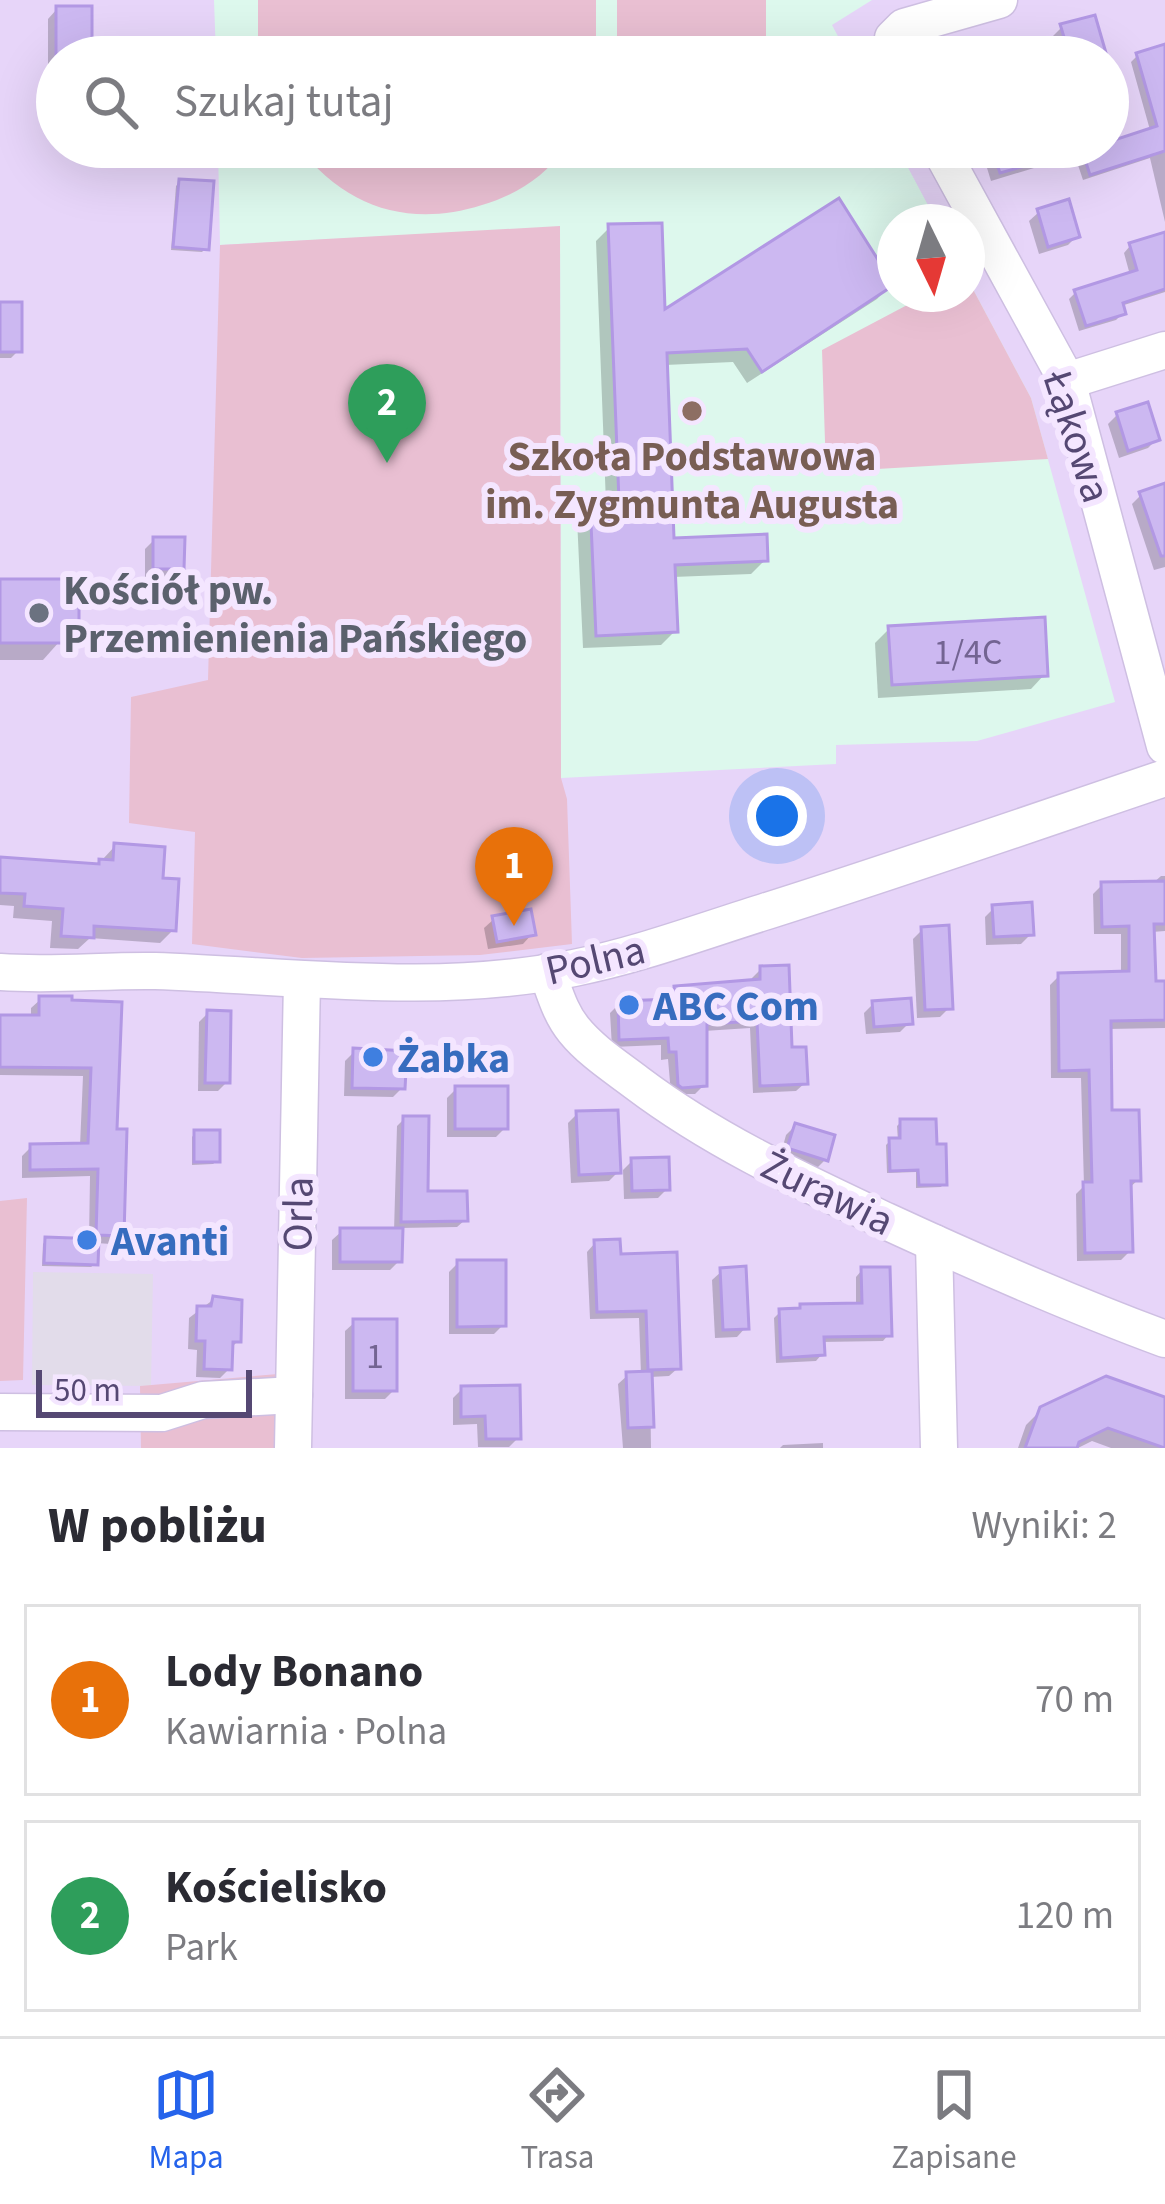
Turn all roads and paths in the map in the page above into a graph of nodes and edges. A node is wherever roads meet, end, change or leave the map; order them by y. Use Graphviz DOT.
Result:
graph roads {
  1 [pos="999,0"];
  2 [pos="912,36"];
  3 [pos="951,168"];
  4 [pos="1165,350"];
  5 [pos="1067,381"];
  6 [pos="1165,746"];
  7 [pos="1165,778"];
  8 [pos="0,972"];
  9 [pos="548,972"];
  10 [pos="302,980"];
  11 [pos="934,1243"];
  12 [pos="1165,1339"];
  13 [pos="294,1395"];
  14 [pos="0,1412"];
  15 [pos="293,1448"];
  16 [pos="939,1448"];
  1 -- 2 [label="street"];
  3 -- 5 [label="street, Łąkowa"];
  4 -- 5 [label="street"];
  5 -- 6 [label="street, Łąkowa"];
  7 -- 9 [label="street, Polna"];
  8 -- 10 [label="street, Polna"];
  9 -- 10 [label="street, Polna"];
  9 -- 11 [label="street, Żurawia"];
  10 -- 13 [label="street, Orla"];
  11 -- 12 [label="street, Żurawia"];
  11 -- 16 [label="street"];
  13 -- 14 [label="street"];
  13 -- 15 [label="street, Orla"];
}
